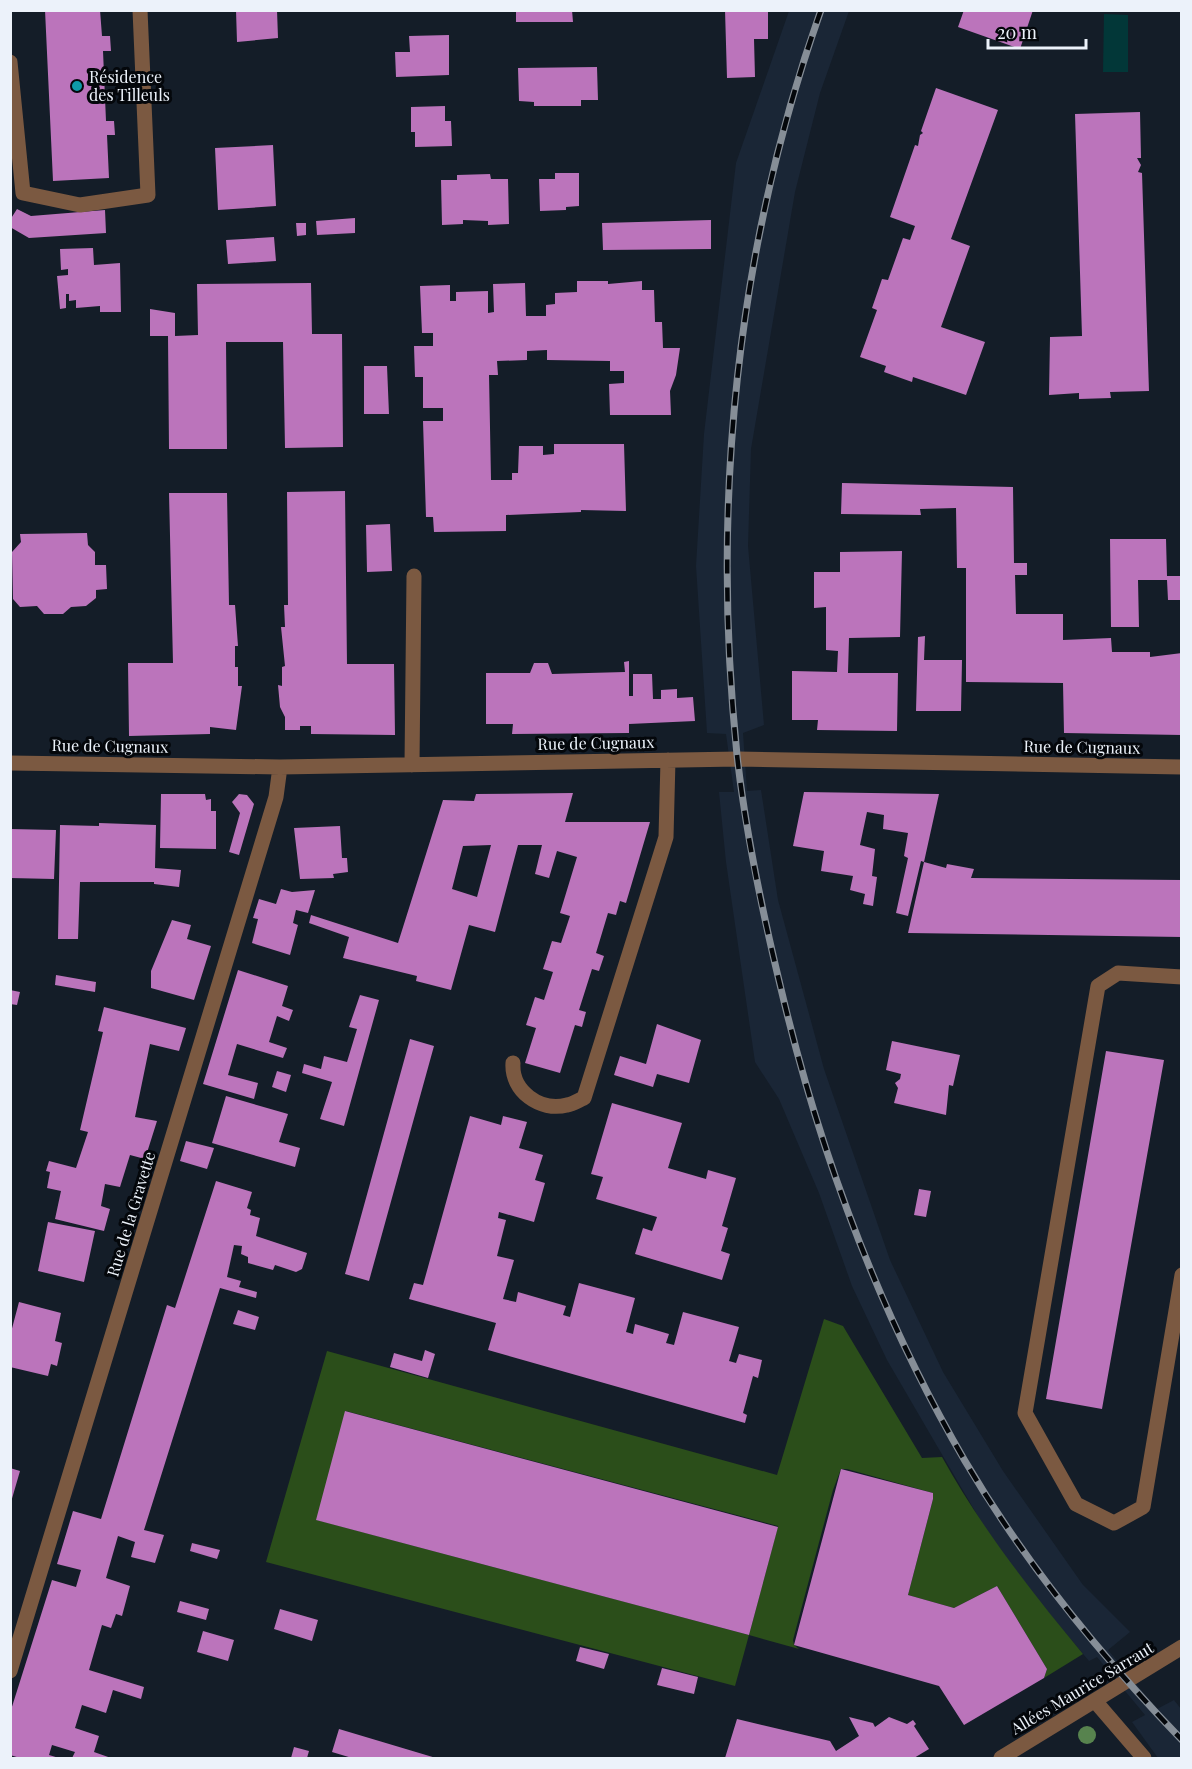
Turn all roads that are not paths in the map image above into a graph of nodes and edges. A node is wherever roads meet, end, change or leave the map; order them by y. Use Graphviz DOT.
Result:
graph roads {
  1 [pos="140,10"];
  2 [pos="10,62"];
  3 [pos="414,576"];
  4 [pos="668,760"];
  5 [pos="10,763"];
  6 [pos="412,765"];
  7 [pos="280,767"];
  8 [pos="1182,767"];
  9 [pos="1182,977"];
  10 [pos="513,1063"];
  11 [pos="1182,1275"];
  12 [pos="1182,1647"];
  13 [pos="10,1671"];
  14 [pos="1095,1701"];
  15 [pos="1001,1758"];
  16 [pos="1144,1758"];
  1 -- 2 [label="street"];
  3 -- 6 [label="street"];
  4 -- 6 [label="street, Rue de Cugnaux"];
  4 -- 8 [label="street, Rue de Cugnaux"];
  4 -- 10 [label="street"];
  5 -- 7 [label="street, Rue de Cugnaux"];
  6 -- 7 [label="street, Rue de Cugnaux"];
  7 -- 13 [label="street, Rue de la Gravette"];
  9 -- 11 [label="street"];
  12 -- 14 [label="street, Allées Maurice Sarraut"];
  14 -- 15 [label="street, Allées Maurice Sarraut"];
  14 -- 16 [label="street"];
}
